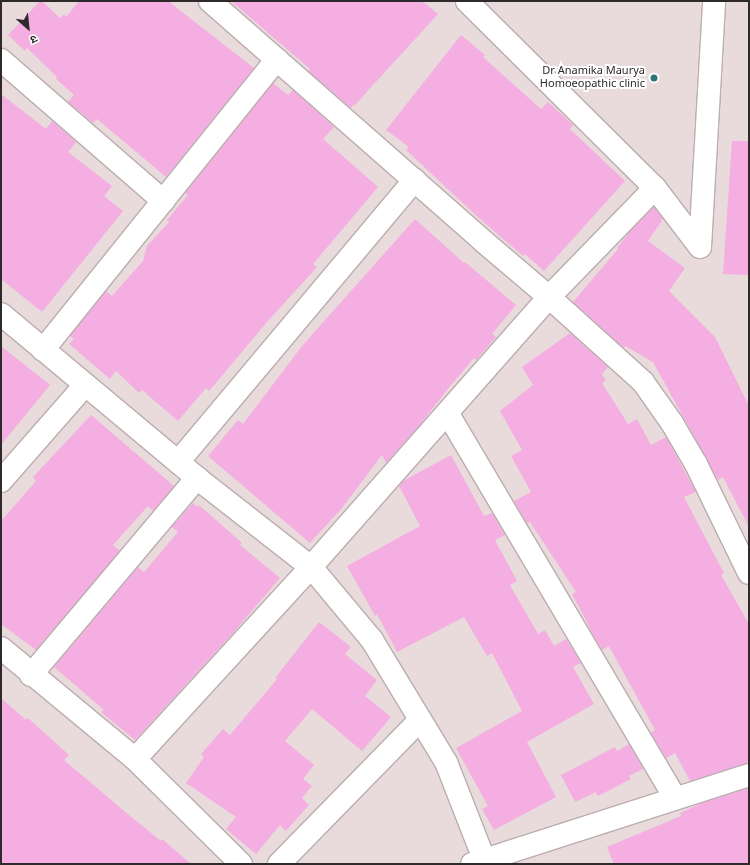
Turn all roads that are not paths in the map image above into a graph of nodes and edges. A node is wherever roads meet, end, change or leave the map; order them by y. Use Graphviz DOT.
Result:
graph roads {
  1 [pos="210,1"];
  2 [pos="468,1"];
  3 [pos="714,1"];
  4 [pos="277,59"];
  5 [pos="1,60"];
  6 [pos="415,180"];
  7 [pos="655,188"];
  8 [pos="163,201"];
  9 [pos="549,297"];
  10 [pos="1,314"];
  11 [pos="43,350"];
  12 [pos="85,385"];
  13 [pos="448,414"];
  14 [pos="178,462"];
  15 [pos="197,478"];
  16 [pos="1,481"];
  17 [pos="311,567"];
  18 [pos="749,572"];
  19 [pos="1,648"];
  20 [pos="31,675"];
  21 [pos="420,720"];
  22 [pos="135,759"];
  23 [pos="749,775"];
  24 [pos="675,798"];
  25 [pos="481,863"];
  26 [pos="241,864"];
  27 [pos="279,864"];
  1 -- 4 [label="street"];
  2 -- 7 [label="street"];
  3 -- 7 [label="street"];
  4 -- 6 [label="street"];
  4 -- 8 [label="street"];
  5 -- 8 [label="street"];
  6 -- 9 [label="street"];
  6 -- 14 [label="street"];
  7 -- 9 [label="street"];
  8 -- 11 [label="street"];
  9 -- 13 [label="street"];
  9 -- 18 [label="street"];
  10 -- 11 [label="street"];
  11 -- 12 [label="street"];
  12 -- 14 [label="street"];
  12 -- 16 [label="street"];
  13 -- 17 [label="street"];
  13 -- 24 [label="street"];
  14 -- 15 [label="street"];
  15 -- 17 [label="street"];
  15 -- 20 [label="street"];
  17 -- 21 [label="street"];
  17 -- 22 [label="street"];
  19 -- 20 [label="street"];
  20 -- 22 [label="street"];
  21 -- 25 [label="street"];
  21 -- 27 [label="street"];
  22 -- 26 [label="street"];
  23 -- 24 [label="street"];
  24 -- 25 [label="street"];
}
